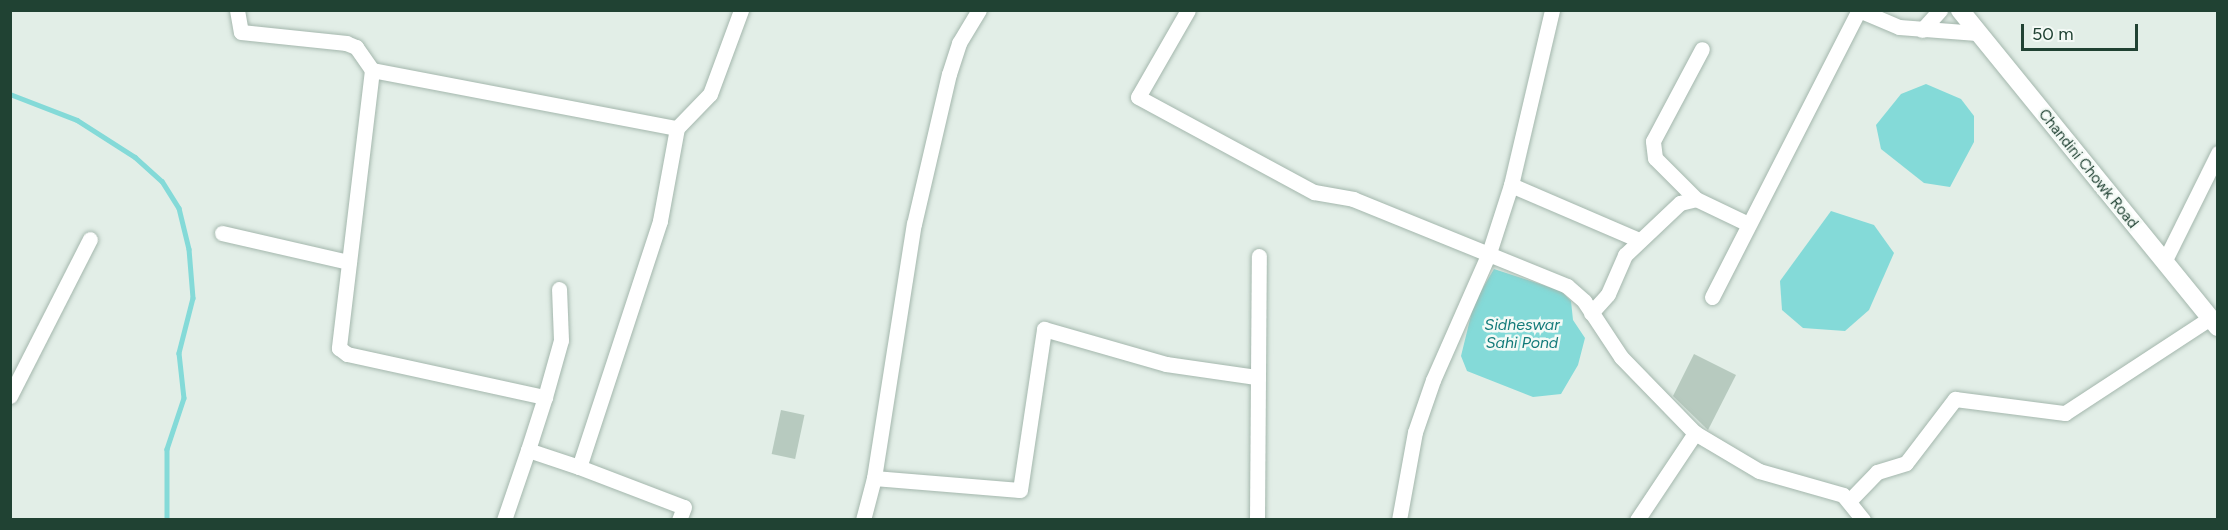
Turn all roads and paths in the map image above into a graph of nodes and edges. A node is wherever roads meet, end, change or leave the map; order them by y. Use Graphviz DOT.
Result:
graph roads {
  1 [pos="237,10"];
  2 [pos="741,10"];
  3 [pos="979,10"];
  4 [pos="1188,10"];
  5 [pos="1552,10"];
  6 [pos="1940,10"];
  7 [pos="1960,10"];
  8 [pos="1922,30"];
  9 [pos="1977,33"];
  10 [pos="1702,49"];
  11 [pos="372,70"];
  12 [pos="677,128"];
  13 [pos="2217,153"];
  14 [pos="1511,185"];
  15 [pos="1696,198"];
  16 [pos="1746,223"];
  17 [pos="222,233"];
  18 [pos="90,239"];
  19 [pos="1639,240"];
  20 [pos="1489,253"];
  21 [pos="1259,256"];
  22 [pos="349,262"];
  23 [pos="2164,262"];
  24 [pos="559,289"];
  25 [pos="1712,297"];
  26 [pos="1591,313"];
  27 [pos="2214,323"];
  28 [pos="1256,377"];
  29 [pos="10,396"];
  30 [pos="545,397"];
  31 [pos="1695,434"];
  32 [pos="528,450"];
  33 [pos="579,467"];
  34 [pos="874,478"];
  35 [pos="1850,500"];
  36 [pos="504,519"];
  37 [pos="680,519"];
  38 [pos="863,519"];
  39 [pos="1257,519"];
  40 [pos="1399,519"];
  41 [pos="1637,519"];
  42 [pos="1863,519"];
  1 -- 11 [label="street"];
  2 -- 12 [label="street"];
  3 -- 34 [label="street"];
  4 -- 20 [label="street"];
  5 -- 14 [label="street"];
  6 -- 8 [label="street"];
  7 -- 9 [label="street, Chandini Chowk Road"];
  8 -- 9 [label="street"];
  8 -- 16 [label="street"];
  9 -- 23 [label="street, Chandini Chowk Road"];
  10 -- 15 [label="street"];
  11 -- 12 [label="street"];
  11 -- 22 [label="street"];
  12 -- 33 [label="street"];
  13 -- 23 [label="street"];
  14 -- 19 [label="street"];
  14 -- 20 [label="street"];
  15 -- 16 [label="street"];
  15 -- 19 [label="street"];
  16 -- 25 [label="street"];
  17 -- 22 [label="street"];
  18 -- 29 [label="street"];
  19 -- 26 [label="street"];
  20 -- 26 [label="street"];
  20 -- 40 [label="street"];
  21 -- 28 [label="street"];
  22 -- 30 [label="street"];
  23 -- 27 [label="street, Chandini Chowk Road"];
  24 -- 30 [label="street"];
  26 -- 31 [label="street"];
  27 -- 35 [label="street"];
  28 -- 34 [label="street"];
  28 -- 39 [label="street"];
  30 -- 32 [label="street"];
  31 -- 35 [label="street"];
  31 -- 41 [label="street"];
  32 -- 33 [label="street"];
  32 -- 36 [label="street"];
  33 -- 37 [label="street"];
  34 -- 38 [label="street"];
  35 -- 42 [label="street"];
}
